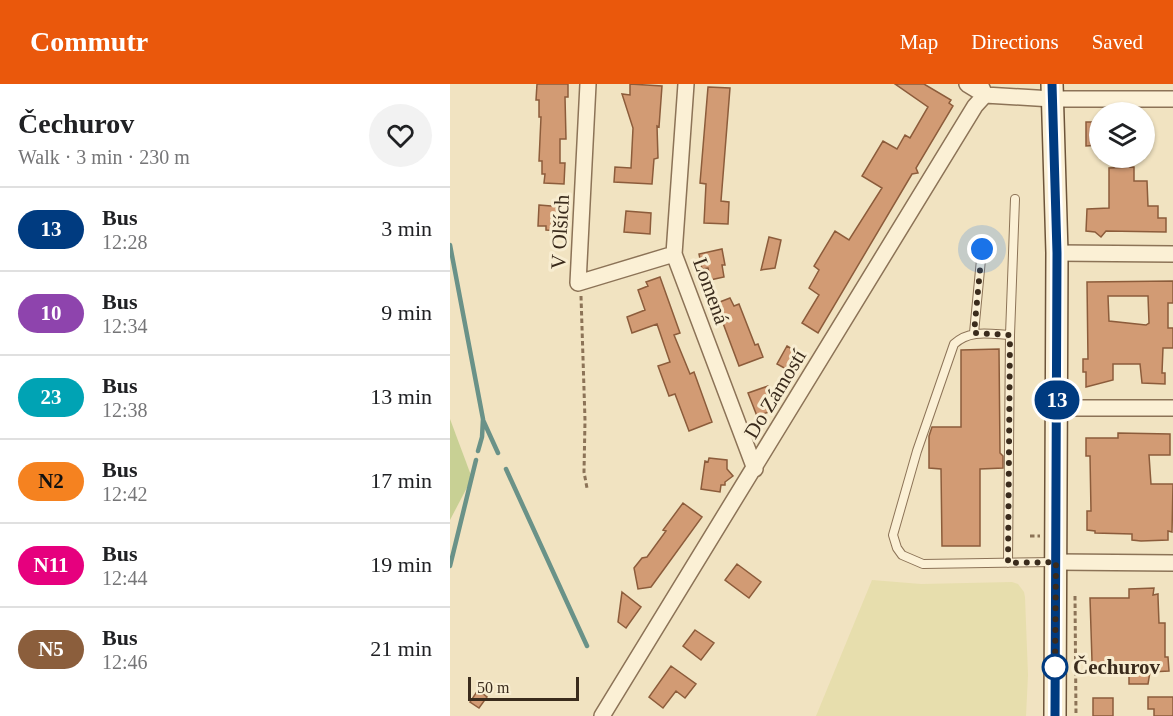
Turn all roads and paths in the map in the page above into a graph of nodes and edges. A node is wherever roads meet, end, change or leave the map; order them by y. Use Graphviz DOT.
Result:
graph roads {
  1 [pos="588,84"];
  2 [pos="686,84"];
  3 [pos="967,84"];
  4 [pos="983,90"];
  5 [pos="1052,92"];
  6 [pos="1173,99"];
  7 [pos="1015,199"];
  8 [pos="982,249"];
  9 [pos="1057,253"];
  10 [pos="674,254"];
  11 [pos="1173,254"];
  12 [pos="578,282"];
  13 [pos="974,333"];
  14 [pos="1010,335"];
  15 [pos="1057,408"];
  16 [pos="1173,408"];
  17 [pos="754,469"];
  18 [pos="587,489"];
  19 [pos="1056,562"];
  20 [pos="1173,562"];
  21 [pos="1008,563"];
  22 [pos="602,716"];
  23 [pos="1055,716"];
  1 -- 12 [label="street, V Olších"];
  2 -- 10 [label="street, Lomená"];
  3 -- 4 [label="street"];
  4 -- 5 [label="street"];
  4 -- 17 [label="street, Do Zámostí"];
  5 -- 6 [label="street"];
  5 -- 9 [label="street"];
  7 -- 14 [label="lane"];
  8 -- 13 [label="lane"];
  9 -- 11 [label="street"];
  9 -- 15 [label="street"];
  10 -- 12 [label="street, V Olších"];
  10 -- 17 [label="street, Lomená"];
  12 -- 18 [label="path"];
  13 -- 14 [label="lane"];
  13 -- 21 [label="lane"];
  14 -- 21 [label="lane"];
  15 -- 16 [label="street"];
  15 -- 19 [label="street"];
  17 -- 22 [label="street, Do Zámostí"];
  19 -- 20 [label="street"];
  19 -- 21 [label="lane"];
  19 -- 23 [label="street"];
}
